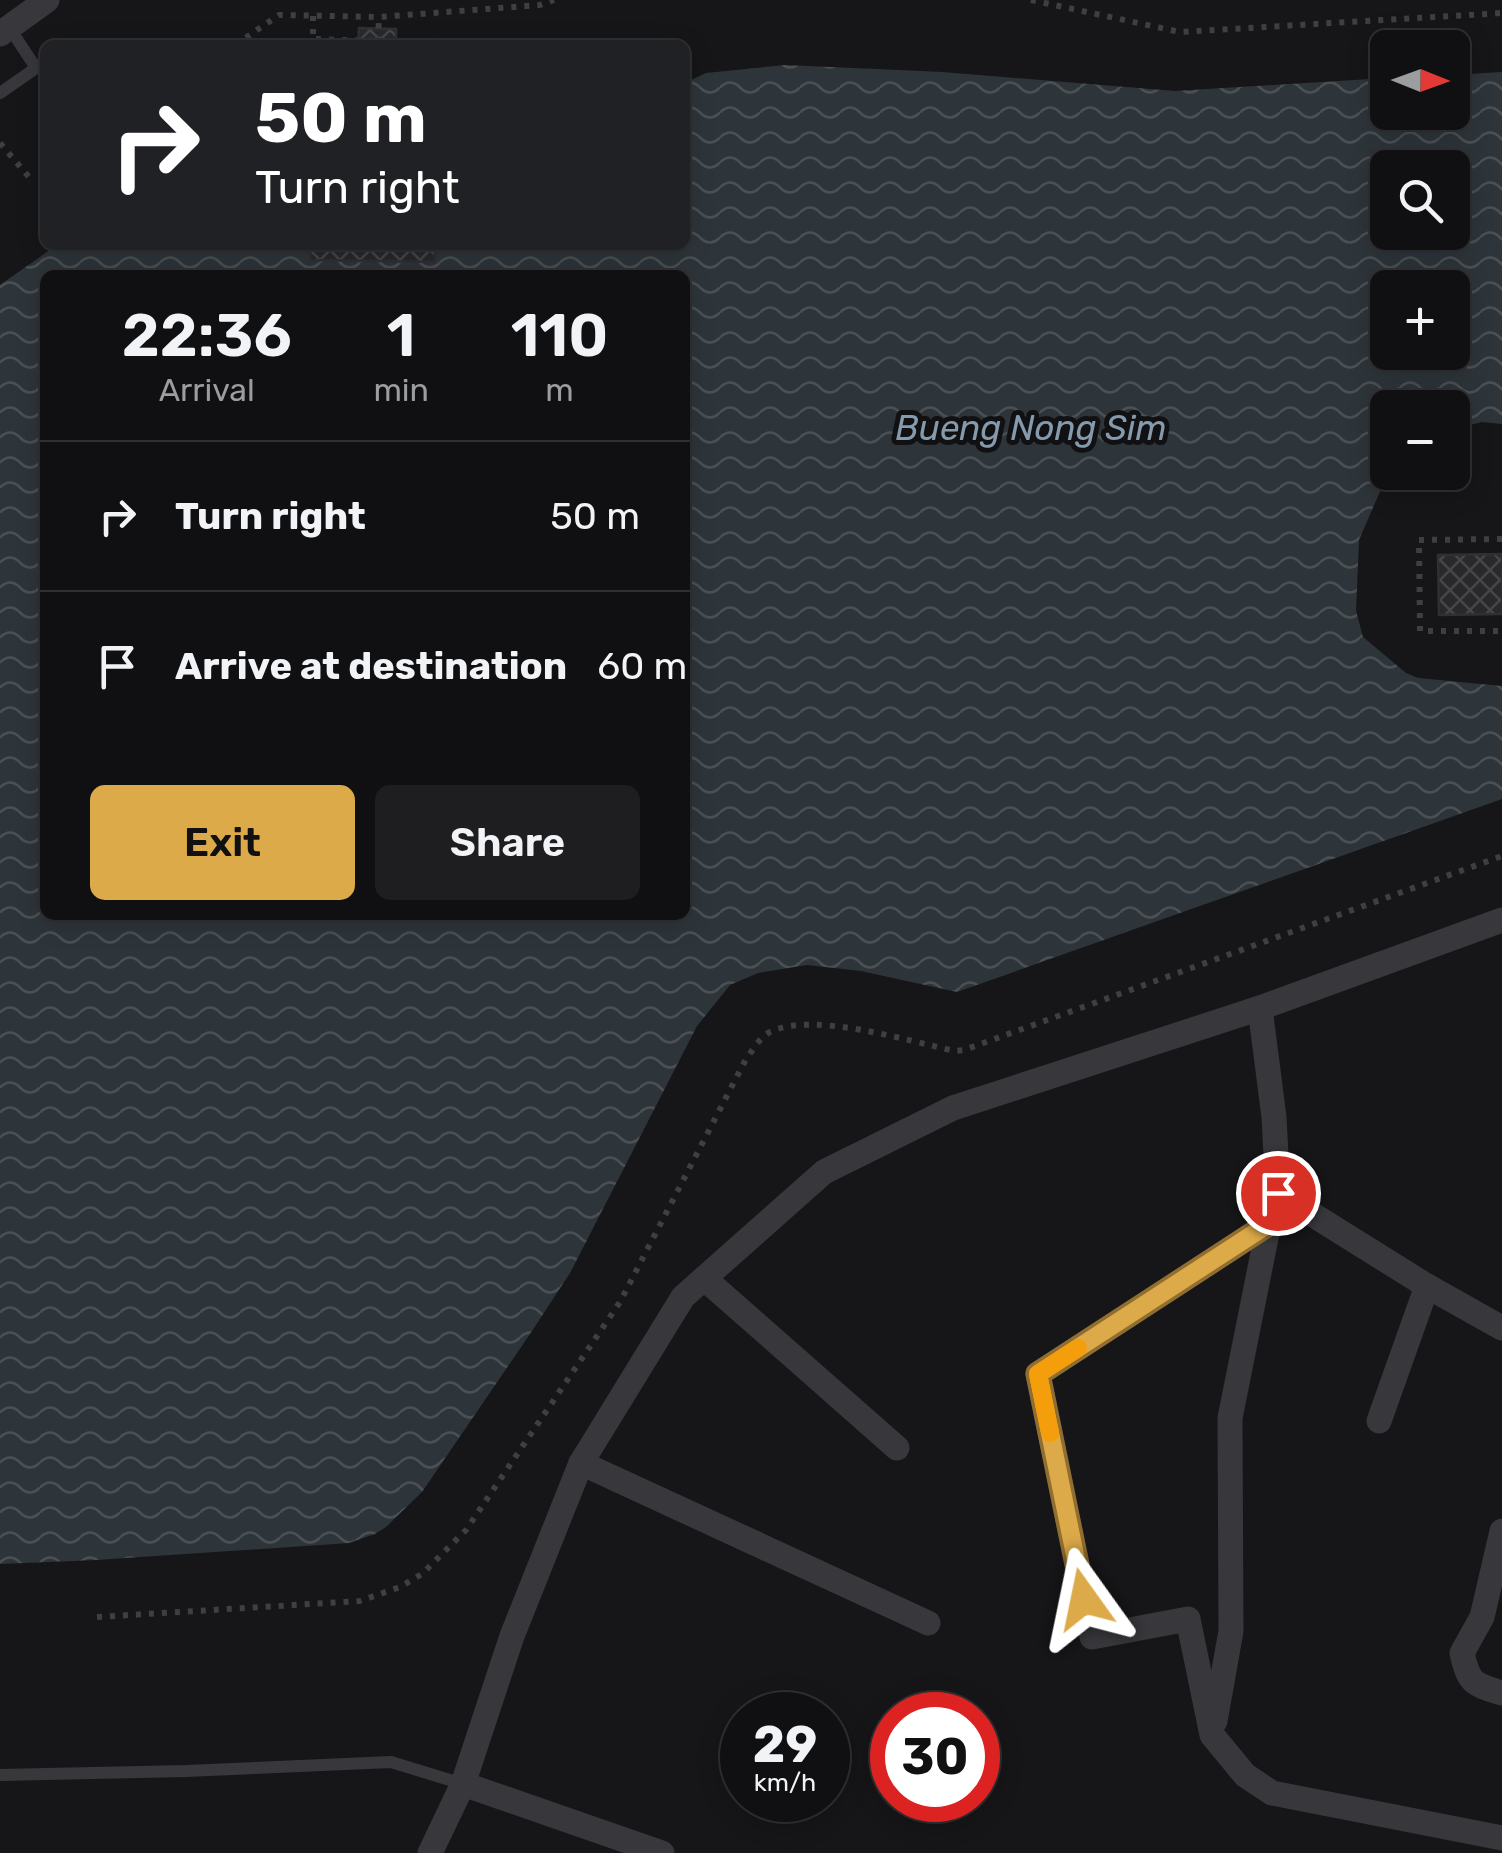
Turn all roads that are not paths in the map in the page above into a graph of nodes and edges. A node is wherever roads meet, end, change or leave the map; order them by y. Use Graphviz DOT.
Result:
graph roads {
  1 [pos="47,0"];
  2 [pos="5,31"];
  3 [pos="0,94"];
  4 [pos="1502,920"];
  5 [pos="1260,1008"];
  6 [pos="1278,1193"];
  7 [pos="1270,1223"];
  8 [pos="705,1279"];
  9 [pos="1427,1286"];
  10 [pos="1502,1328"];
  11 [pos="1379,1421"];
  12 [pos="897,1448"];
  13 [pos="581,1462"];
  14 [pos="1502,1531"];
  15 [pos="928,1623"];
  16 [pos="1502,1693"];
  17 [pos="1212,1735"];
  18 [pos="0,1775"];
  19 [pos="463,1784"];
  20 [pos="1502,1838"];
  21 [pos="430,1853"];
  22 [pos="662,1853"];
  1 -- 2 [label="street"];
  2 -- 3 [label="lane"];
  4 -- 5 [label="street"];
  5 -- 6 [label="street"];
  5 -- 8 [label="street"];
  6 -- 7 [label="street"];
  6 -- 9 [label="street"];
  7 -- 17 [label="street"];
  7 -- 17 [label="street"];
  8 -- 12 [label="street"];
  8 -- 13 [label="street"];
  9 -- 10 [label="street"];
  9 -- 11 [label="street"];
  13 -- 15 [label="street"];
  13 -- 19 [label="street"];
  14 -- 16 [label="street"];
  17 -- 20 [label="street"];
  18 -- 19 [label="lane"];
  19 -- 21 [label="street"];
  19 -- 22 [label="street"];
}
